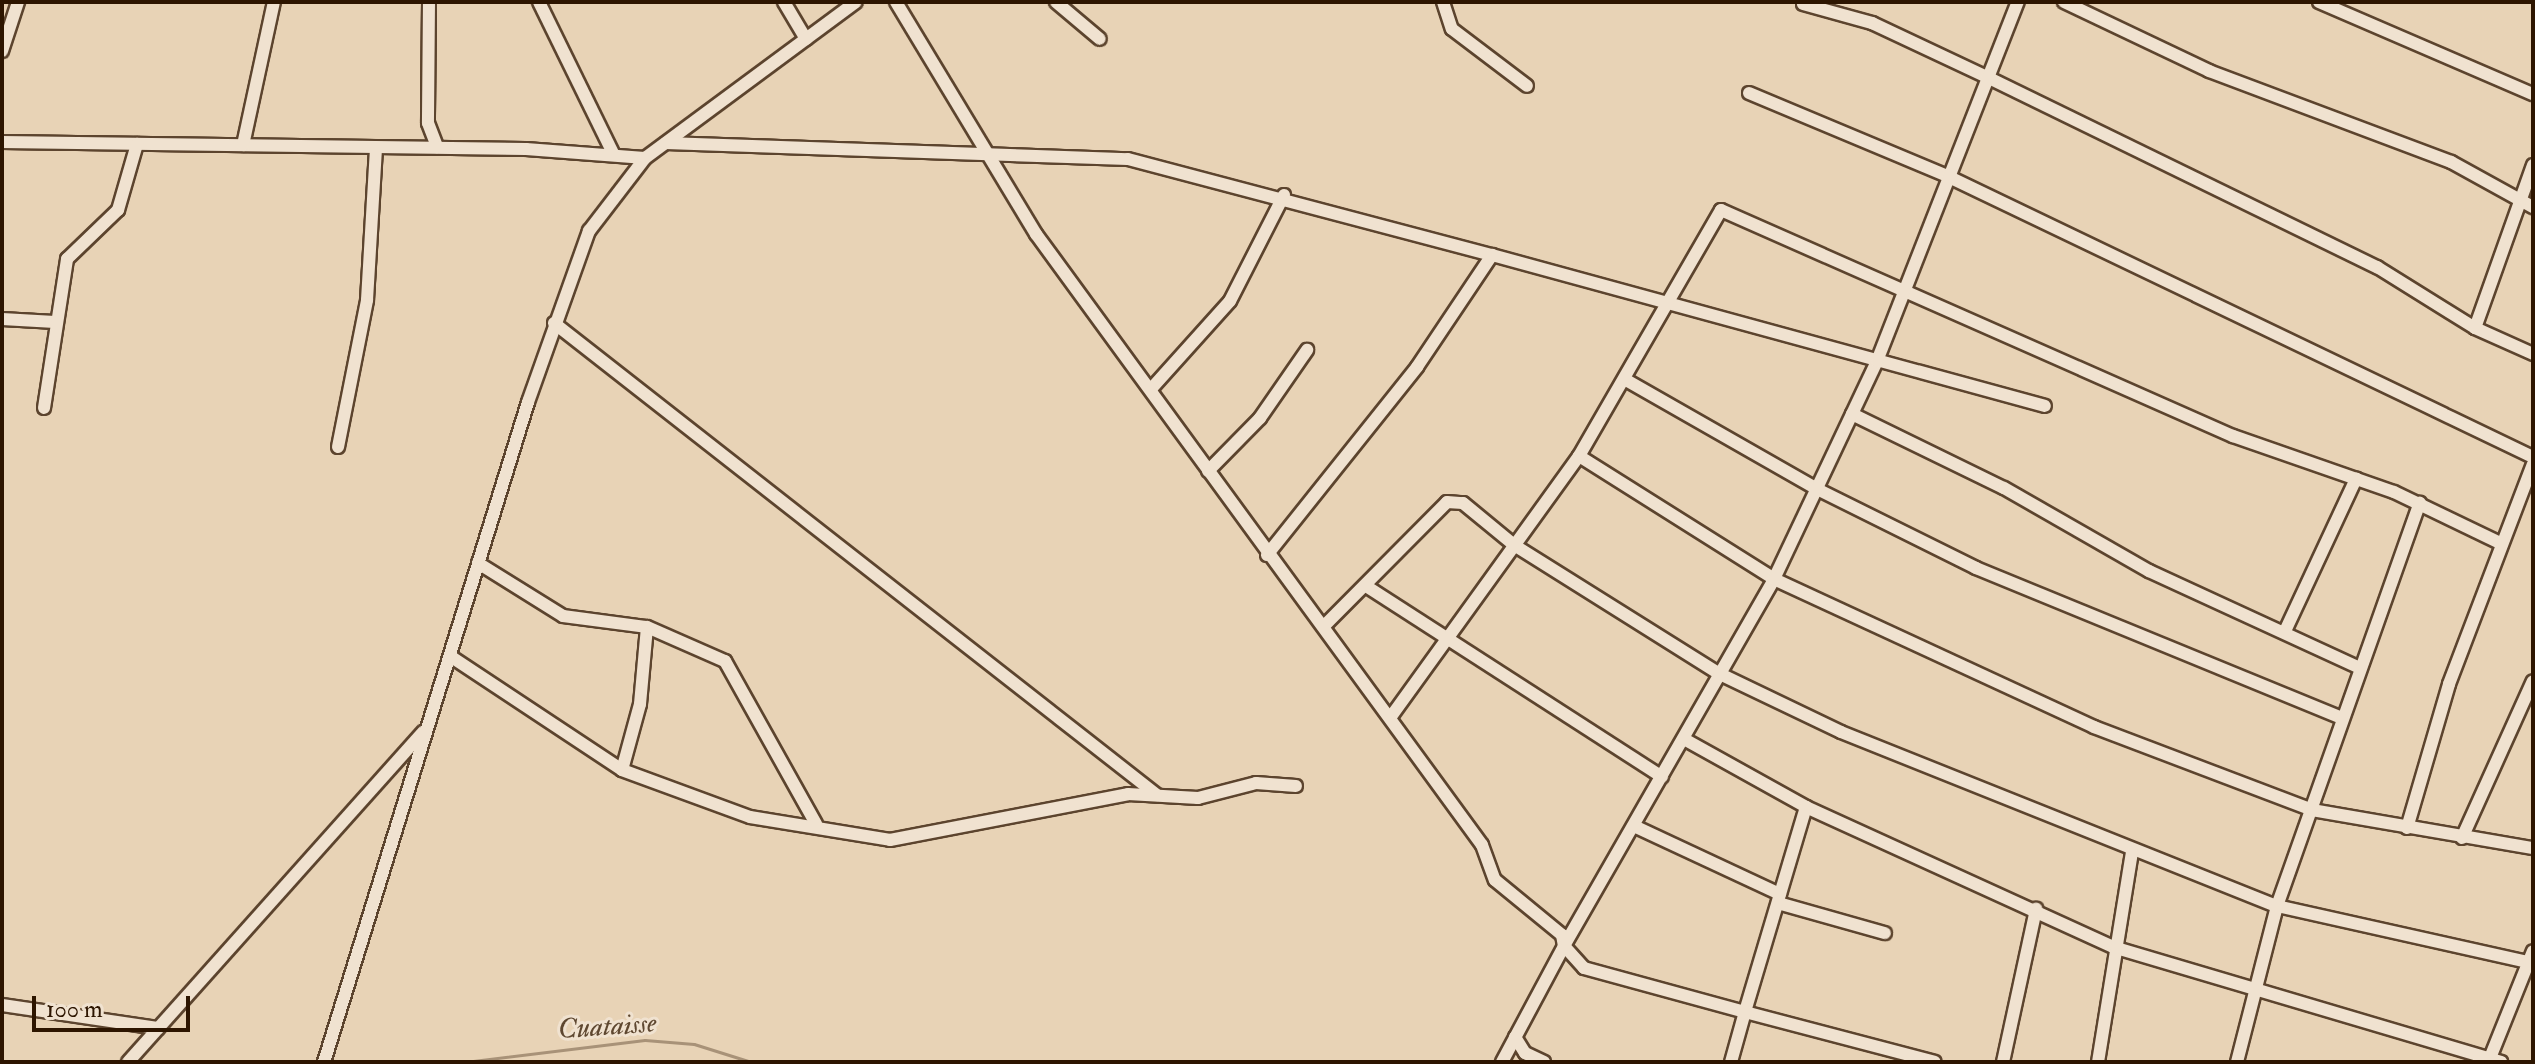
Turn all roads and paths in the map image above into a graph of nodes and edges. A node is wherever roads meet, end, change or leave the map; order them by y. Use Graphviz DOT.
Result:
graph roads {
  1 [pos="18,2"];
  2 [pos="274,2"];
  3 [pos="429,2"];
  4 [pos="539,2"];
  5 [pos="784,2"];
  6 [pos="856,2"];
  7 [pos="896,2"];
  8 [pos="1056,2"];
  9 [pos="1443,2"];
  10 [pos="2018,2"];
  11 [pos="2064,2"];
  12 [pos="2319,2"];
  13 [pos="1803,4"];
  14 [pos="806,39"];
  15 [pos="1100,39"];
  16 [pos="2,51"];
  17 [pos="1989,78"];
  18 [pos="1527,86"];
  19 [pos="1749,93"];
  20 [pos="2533,94"];
  21 [pos="2,142"];
  22 [pos="666,143"];
  23 [pos="137,144"];
  24 [pos="243,145"];
  25 [pos="437,147"];
  26 [pos="376,149"];
  27 [pos="989,153"];
  28 [pos="614,155"];
  29 [pos="645,158"];
  30 [pos="2533,165"];
  31 [pos="1947,176"];
  32 [pos="1284,195"];
  33 [pos="2520,200"];
  34 [pos="2533,207"];
  35 [pos="1492,255"];
  36 [pos="1906,290"];
  37 [pos="1672,301"];
  38 [pos="2,319"];
  39 [pos="55,322"];
  40 [pos="554,323"];
  41 [pos="2475,328"];
  42 [pos="1307,350"];
  43 [pos="2533,354"];
  44 [pos="1877,361"];
  45 [pos="1626,380"];
  46 [pos="1151,389"];
  47 [pos="2045,406"];
  48 [pos="44,408"];
  49 [pos="1852,414"];
  50 [pos="338,447"];
  51 [pos="1579,456"];
  52 [pos="2533,457"];
  53 [pos="2533,464"];
  54 [pos="1208,471"];
  55 [pos="2356,479"];
  56 [pos="1817,489"];
  57 [pos="2420,503"];
  58 [pos="2500,543"];
  59 [pos="1514,545"];
  60 [pos="1267,555"];
  61 [pos="478,563"];
  62 [pos="1774,579"];
  63 [pos="1366,586"];
  64 [pos="1325,625"];
  65 [pos="647,627"];
  66 [pos="2286,629"];
  67 [pos="1450,638"];
  68 [pos="450,656"];
  69 [pos="2358,667"];
  70 [pos="1720,674"];
  71 [pos="2533,681"];
  72 [pos="1390,718"];
  73 [pos="2341,718"];
  74 [pos="428,727"];
  75 [pos="1684,739"];
  76 [pos="622,770"];
  77 [pos="1662,777"];
  78 [pos="1296,786"];
  79 [pos="1157,795"];
  80 [pos="1806,807"];
  81 [pos="2312,810"];
  82 [pos="816,824"];
  83 [pos="1634,826"];
  84 [pos="2407,828"];
  85 [pos="2462,838"];
  86 [pos="2533,848"];
  87 [pos="2132,853"];
  88 [pos="1779,898"];
  89 [pos="2277,906"];
  90 [pos="2036,909"];
  91 [pos="1885,933"];
  92 [pos="1564,946"];
  93 [pos="2113,947"];
  94 [pos="2531,958"];
  95 [pos="2258,990"];
  96 [pos="2,1005"];
  97 [pos="1745,1012"];
  98 [pos="158,1028"];
  99 [pos="1515,1037"];
  100 [pos="2495,1060"];
  101 [pos="128,1062"];
  102 [pos="324,1062"];
  103 [pos="1502,1062"];
  104 [pos="1544,1062"];
  105 [pos="1731,1062"];
  106 [pos="1935,1062"];
  107 [pos="2003,1062"];
  108 [pos="2098,1062"];
  109 [pos="2237,1062"];
  1 -- 16 [label="street"];
  2 -- 24 [label="street"];
  3 -- 25 [label="street"];
  4 -- 28 [label="street"];
  5 -- 14 [label="street"];
  6 -- 14 [label="street"];
  7 -- 27 [label="street"];
  8 -- 15 [label="street"];
  9 -- 18 [label="street"];
  10 -- 17 [label="street"];
  11 -- 33 [label="street"];
  12 -- 20 [label="street"];
  13 -- 17 [label="street"];
  14 -- 22 [label="street"];
  17 -- 31 [label="street"];
  17 -- 41 [label="street"];
  19 -- 31 [label="street"];
  21 -- 23 [label="street"];
  22 -- 27 [label="street"];
  22 -- 29 [label="street"];
  23 -- 24 [label="street"];
  23 -- 39 [label="street"];
  24 -- 26 [label="street"];
  25 -- 26 [label="street"];
  25 -- 28 [label="street"];
  26 -- 50 [label="street"];
  27 -- 32 [label="street"];
  27 -- 46 [label="street"];
  28 -- 29 [label="street"];
  29 -- 40 [label="street"];
  30 -- 33 [label="street"];
  31 -- 36 [label="street"];
  31 -- 52 [label="street"];
  32 -- 35 [label="street"];
  32 -- 46 [label="street"];
  33 -- 34 [label="street"];
  33 -- 41 [label="street"];
  35 -- 37 [label="street"];
  35 -- 60 [label="street"];
  36 -- 37 [label="street"];
  36 -- 44 [label="street"];
  36 -- 55 [label="street"];
  37 -- 44 [label="street"];
  37 -- 45 [label="street"];
  38 -- 39 [label="street"];
  39 -- 48 [label="street"];
  40 -- 61 [label="street"];
  40 -- 79 [label="street"];
  41 -- 43 [label="street"];
  42 -- 54 [label="street"];
  44 -- 47 [label="street"];
  44 -- 49 [label="street"];
  45 -- 51 [label="street"];
  45 -- 56 [label="street"];
  46 -- 54 [label="street"];
  49 -- 56 [label="street"];
  49 -- 66 [label="street"];
  51 -- 59 [label="street"];
  51 -- 62 [label="street"];
  53 -- 58 [label="street"];
  54 -- 60 [label="street"];
  55 -- 57 [label="street"];
  55 -- 66 [label="street"];
  56 -- 62 [label="street"];
  56 -- 73 [label="street"];
  57 -- 58 [label="street"];
  57 -- 69 [label="street"];
  58 -- 84 [label="street"];
  59 -- 63 [label="street"];
  59 -- 67 [label="street"];
  59 -- 70 [label="street"];
  60 -- 64 [label="street"];
  61 -- 65 [label="street"];
  61 -- 68 [label="street"];
  62 -- 70 [label="street"];
  62 -- 81 [label="street"];
  63 -- 64 [label="street"];
  63 -- 67 [label="street"];
  64 -- 72 [label="street"];
  65 -- 76 [label="street"];
  65 -- 82 [label="street"];
  66 -- 69 [label="street"];
  67 -- 72 [label="street"];
  67 -- 77 [label="street"];
  68 -- 74 [label="street"];
  68 -- 76 [label="street"];
  69 -- 73 [label="street"];
  70 -- 75 [label="street"];
  70 -- 87 [label="street"];
  71 -- 85 [label="street"];
  72 -- 92 [label="street"];
  73 -- 81 [label="street"];
  74 -- 98 [label="street"];
  74 -- 102 [label="street"];
  75 -- 77 [label="street"];
  75 -- 80 [label="street"];
  76 -- 82 [label="street"];
  77 -- 83 [label="street"];
  78 -- 79 [label="street"];
  79 -- 82 [label="street"];
  80 -- 88 [label="street"];
  80 -- 90 [label="street"];
  81 -- 84 [label="street"];
  81 -- 89 [label="street"];
  83 -- 88 [label="street"];
  83 -- 92 [label="street"];
  84 -- 85 [label="street"];
  85 -- 86 [label="street"];
  87 -- 89 [label="street"];
  87 -- 93 [label="street"];
  88 -- 91 [label="street"];
  88 -- 97 [label="street"];
  89 -- 94 [label="street"];
  89 -- 95 [label="street"];
  90 -- 93 [label="street"];
  90 -- 107 [label="street"];
  92 -- 97 [label="street"];
  92 -- 99 [label="street"];
  93 -- 95 [label="street"];
  93 -- 108 [label="street"];
  94 -- 100 [label="street"];
  95 -- 100 [label="street"];
  95 -- 109 [label="street"];
  96 -- 98 [label="street"];
  97 -- 105 [label="street"];
  97 -- 106 [label="street"];
  98 -- 101 [label="street"];
  99 -- 103 [label="street"];
  99 -- 104 [label="street"];
}
